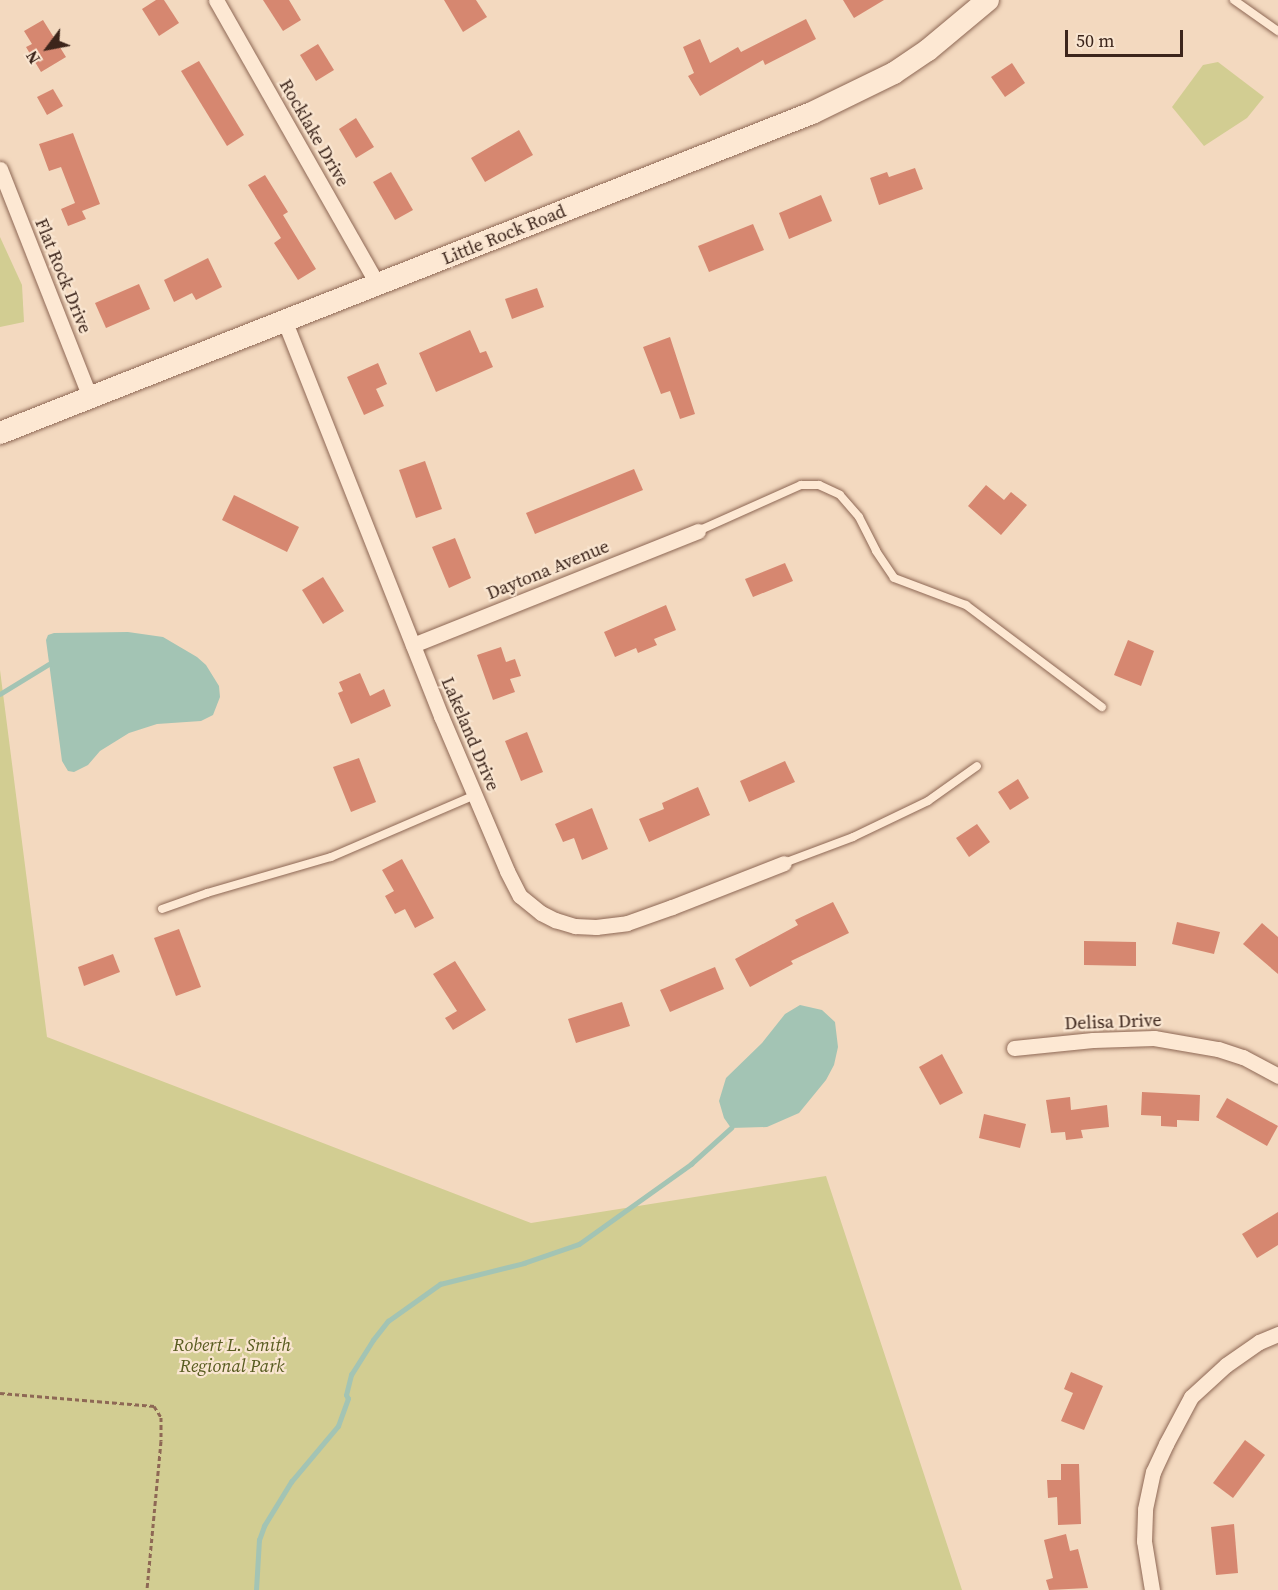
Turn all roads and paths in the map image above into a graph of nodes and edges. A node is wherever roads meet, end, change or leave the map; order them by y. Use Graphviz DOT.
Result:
graph roads {
  1 [pos="216,0"];
  2 [pos="988,0"];
  3 [pos="1234,0"];
  4 [pos="1278,31"];
  5 [pos="0,169"];
  6 [pos="378,285"];
  7 [pos="285,322"];
  8 [pos="90,398"];
  9 [pos="0,433"];
  10 [pos="698,531"];
  11 [pos="413,645"];
  12 [pos="1102,706"];
  13 [pos="977,766"];
  14 [pos="475,795"];
  15 [pos="784,863"];
  16 [pos="162,909"];
  17 [pos="1014,1048"];
  18 [pos="1278,1076"];
  19 [pos="1278,1334"];
  20 [pos="0,1393"];
  21 [pos="147,1590"];
  22 [pos="1152,1590"];
  1 -- 6 [label="street, Rocklake Drive"];
  2 -- 6 [label="main road, Little Rock Road"];
  3 -- 4 [label="lane"];
  5 -- 8 [label="street, Flat Rock Drive"];
  6 -- 7 [label="main road, Little Rock Road"];
  7 -- 8 [label="main road, Little Rock Road"];
  7 -- 11 [label="street, Lakeland Drive"];
  8 -- 9 [label="main road, Little Rock Road"];
  10 -- 11 [label="street, Daytona Avenue"];
  10 -- 12 [label="lane"];
  11 -- 14 [label="street, Lakeland Drive"];
  13 -- 15 [label="lane"];
  14 -- 15 [label="street, Lakeland Drive"];
  14 -- 16 [label="lane"];
  17 -- 18 [label="street, Delisa Drive"];
  19 -- 22 [label="street"];
  20 -- 21 [label="path"];
}
